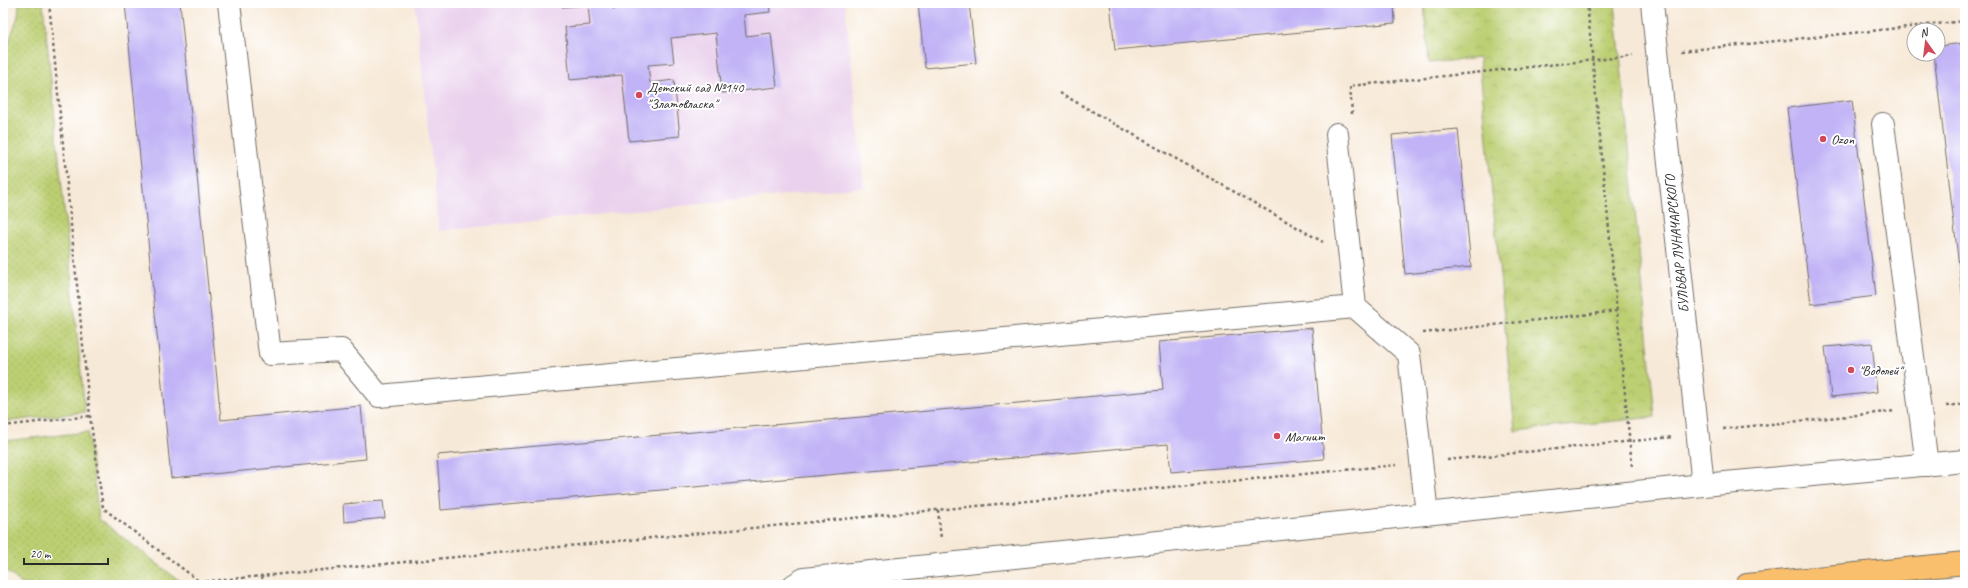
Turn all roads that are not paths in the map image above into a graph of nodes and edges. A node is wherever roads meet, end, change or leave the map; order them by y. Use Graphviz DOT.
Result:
graph roads {
  1 [pos="230,3"];
  2 [pos="1652,3"];
  3 [pos="1883,124"];
  4 [pos="1337,134"];
  5 [pos="1355,307"];
  6 [pos="1965,461"];
  7 [pos="1927,465"];
  8 [pos="1703,485"];
  9 [pos="1427,514"];
  10 [pos="1965,563"];
  11 [pos="794,585"];
  12 [pos="1747,585"];
  1 -- 5 [label="street"];
  2 -- 8 [label="street, БУЛЬВАР ЛУНАЧАРСКОГО"];
  3 -- 7 [label="street"];
  4 -- 5 [label="street"];
  5 -- 9 [label="street"];
  6 -- 7 [label="street"];
  7 -- 8 [label="street"];
  8 -- 9 [label="street"];
  9 -- 11 [label="street"];
  10 -- 12 [label="main road"];
}
